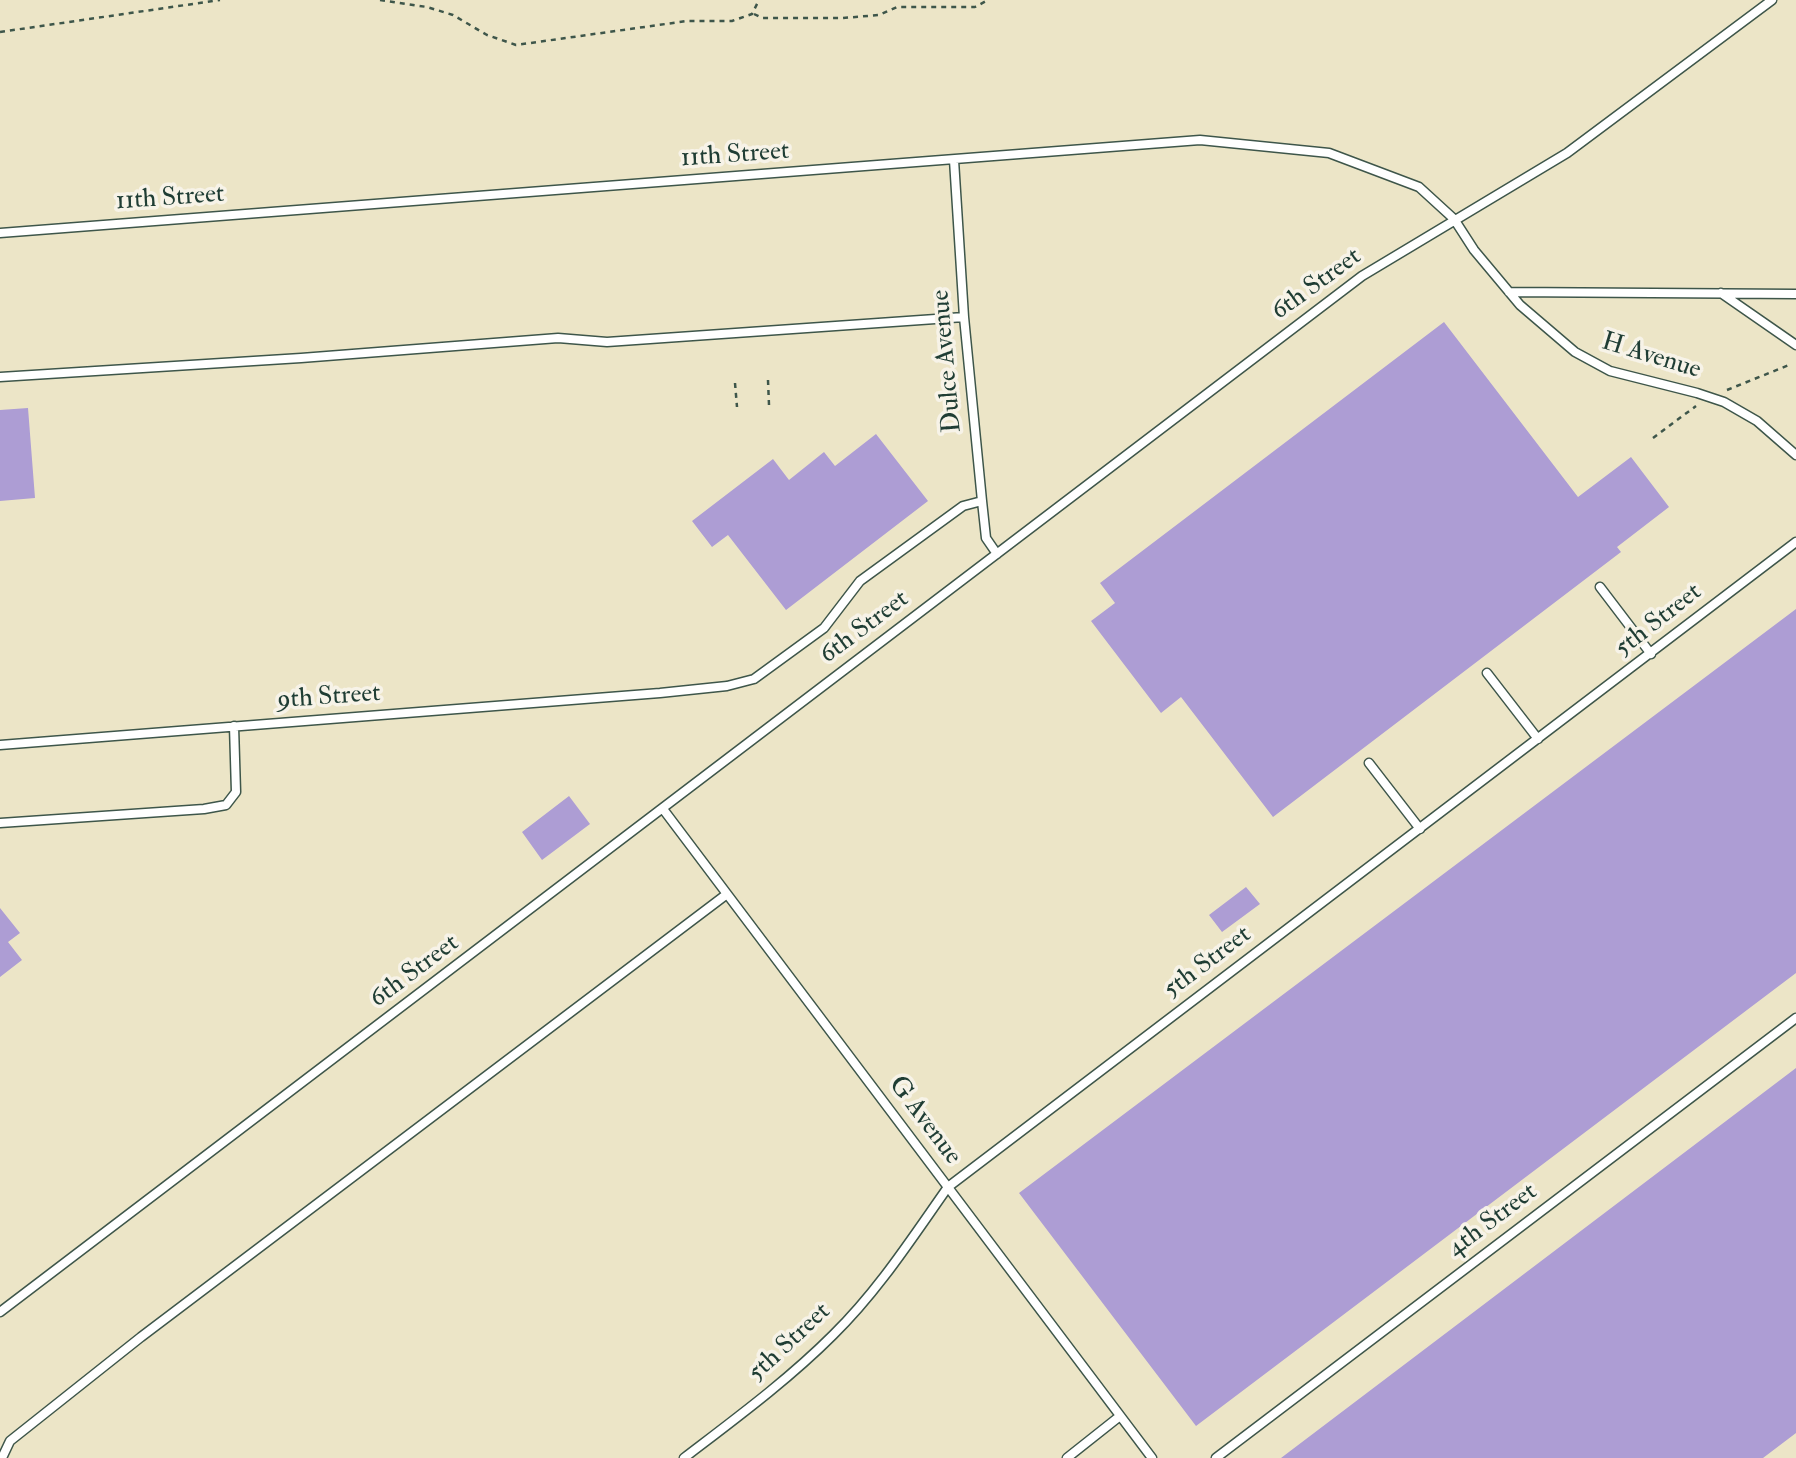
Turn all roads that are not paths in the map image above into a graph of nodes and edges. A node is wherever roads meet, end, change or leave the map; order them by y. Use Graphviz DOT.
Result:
graph roads {
  1 [pos="1772,0"];
  2 [pos="954,160"];
  3 [pos="1454,219"];
  4 [pos="0,233"];
  5 [pos="1509,292"];
  6 [pos="1721,293"];
  7 [pos="1796,295"];
  8 [pos="964,317"];
  9 [pos="1796,345"];
  10 [pos="0,377"];
  11 [pos="1796,455"];
  12 [pos="982,501"];
  13 [pos="1796,542"];
  14 [pos="997,554"];
  15 [pos="1600,587"];
  16 [pos="1651,654"];
  17 [pos="1487,673"];
  18 [pos="234,726"];
  19 [pos="1538,739"];
  20 [pos="0,745"];
  21 [pos="1369,762"];
  22 [pos="663,809"];
  23 [pos="0,823"];
  24 [pos="1420,829"];
  25 [pos="727,894"];
  26 [pos="1796,1018"];
  27 [pos="948,1187"];
  28 [pos="0,1312"];
  29 [pos="1120,1416"];
  30 [pos="2,1458"];
  31 [pos="684,1458"];
  32 [pos="1067,1458"];
  33 [pos="1152,1458"];
  34 [pos="1216,1458"];
  1 -- 3 [label="lane, 6th Street"];
  2 -- 3 [label="lane, 11th Street"];
  2 -- 4 [label="lane, 11th Street"];
  2 -- 8 [label="lane, Dulce Avenue"];
  3 -- 5 [label="lane, H Avenue"];
  3 -- 14 [label="lane, 6th Street"];
  5 -- 6 [label="lane"];
  5 -- 11 [label="lane, H Avenue"];
  6 -- 7 [label="lane"];
  6 -- 9 [label="lane"];
  8 -- 10 [label="lane"];
  8 -- 12 [label="lane, Dulce Avenue"];
  12 -- 14 [label="lane, Dulce Avenue"];
  12 -- 18 [label="lane, 9th Street"];
  13 -- 16 [label="lane, 5th Street"];
  14 -- 22 [label="lane, 6th Street"];
  15 -- 16 [label="lane"];
  16 -- 19 [label="lane, 5th Street"];
  17 -- 19 [label="lane"];
  18 -- 20 [label="lane, 9th Street"];
  18 -- 23 [label="lane"];
  19 -- 24 [label="lane, 5th Street"];
  21 -- 24 [label="lane"];
  22 -- 25 [label="lane, G Avenue"];
  22 -- 28 [label="lane, 6th Street"];
  24 -- 27 [label="lane, 5th Street"];
  25 -- 27 [label="lane, G Avenue"];
  25 -- 30 [label="lane"];
  26 -- 34 [label="lane, 4th Street"];
  27 -- 29 [label="lane, G Avenue"];
  27 -- 31 [label="lane, 5th Street"];
  29 -- 32 [label="lane"];
  29 -- 33 [label="lane, G Avenue"];
}
